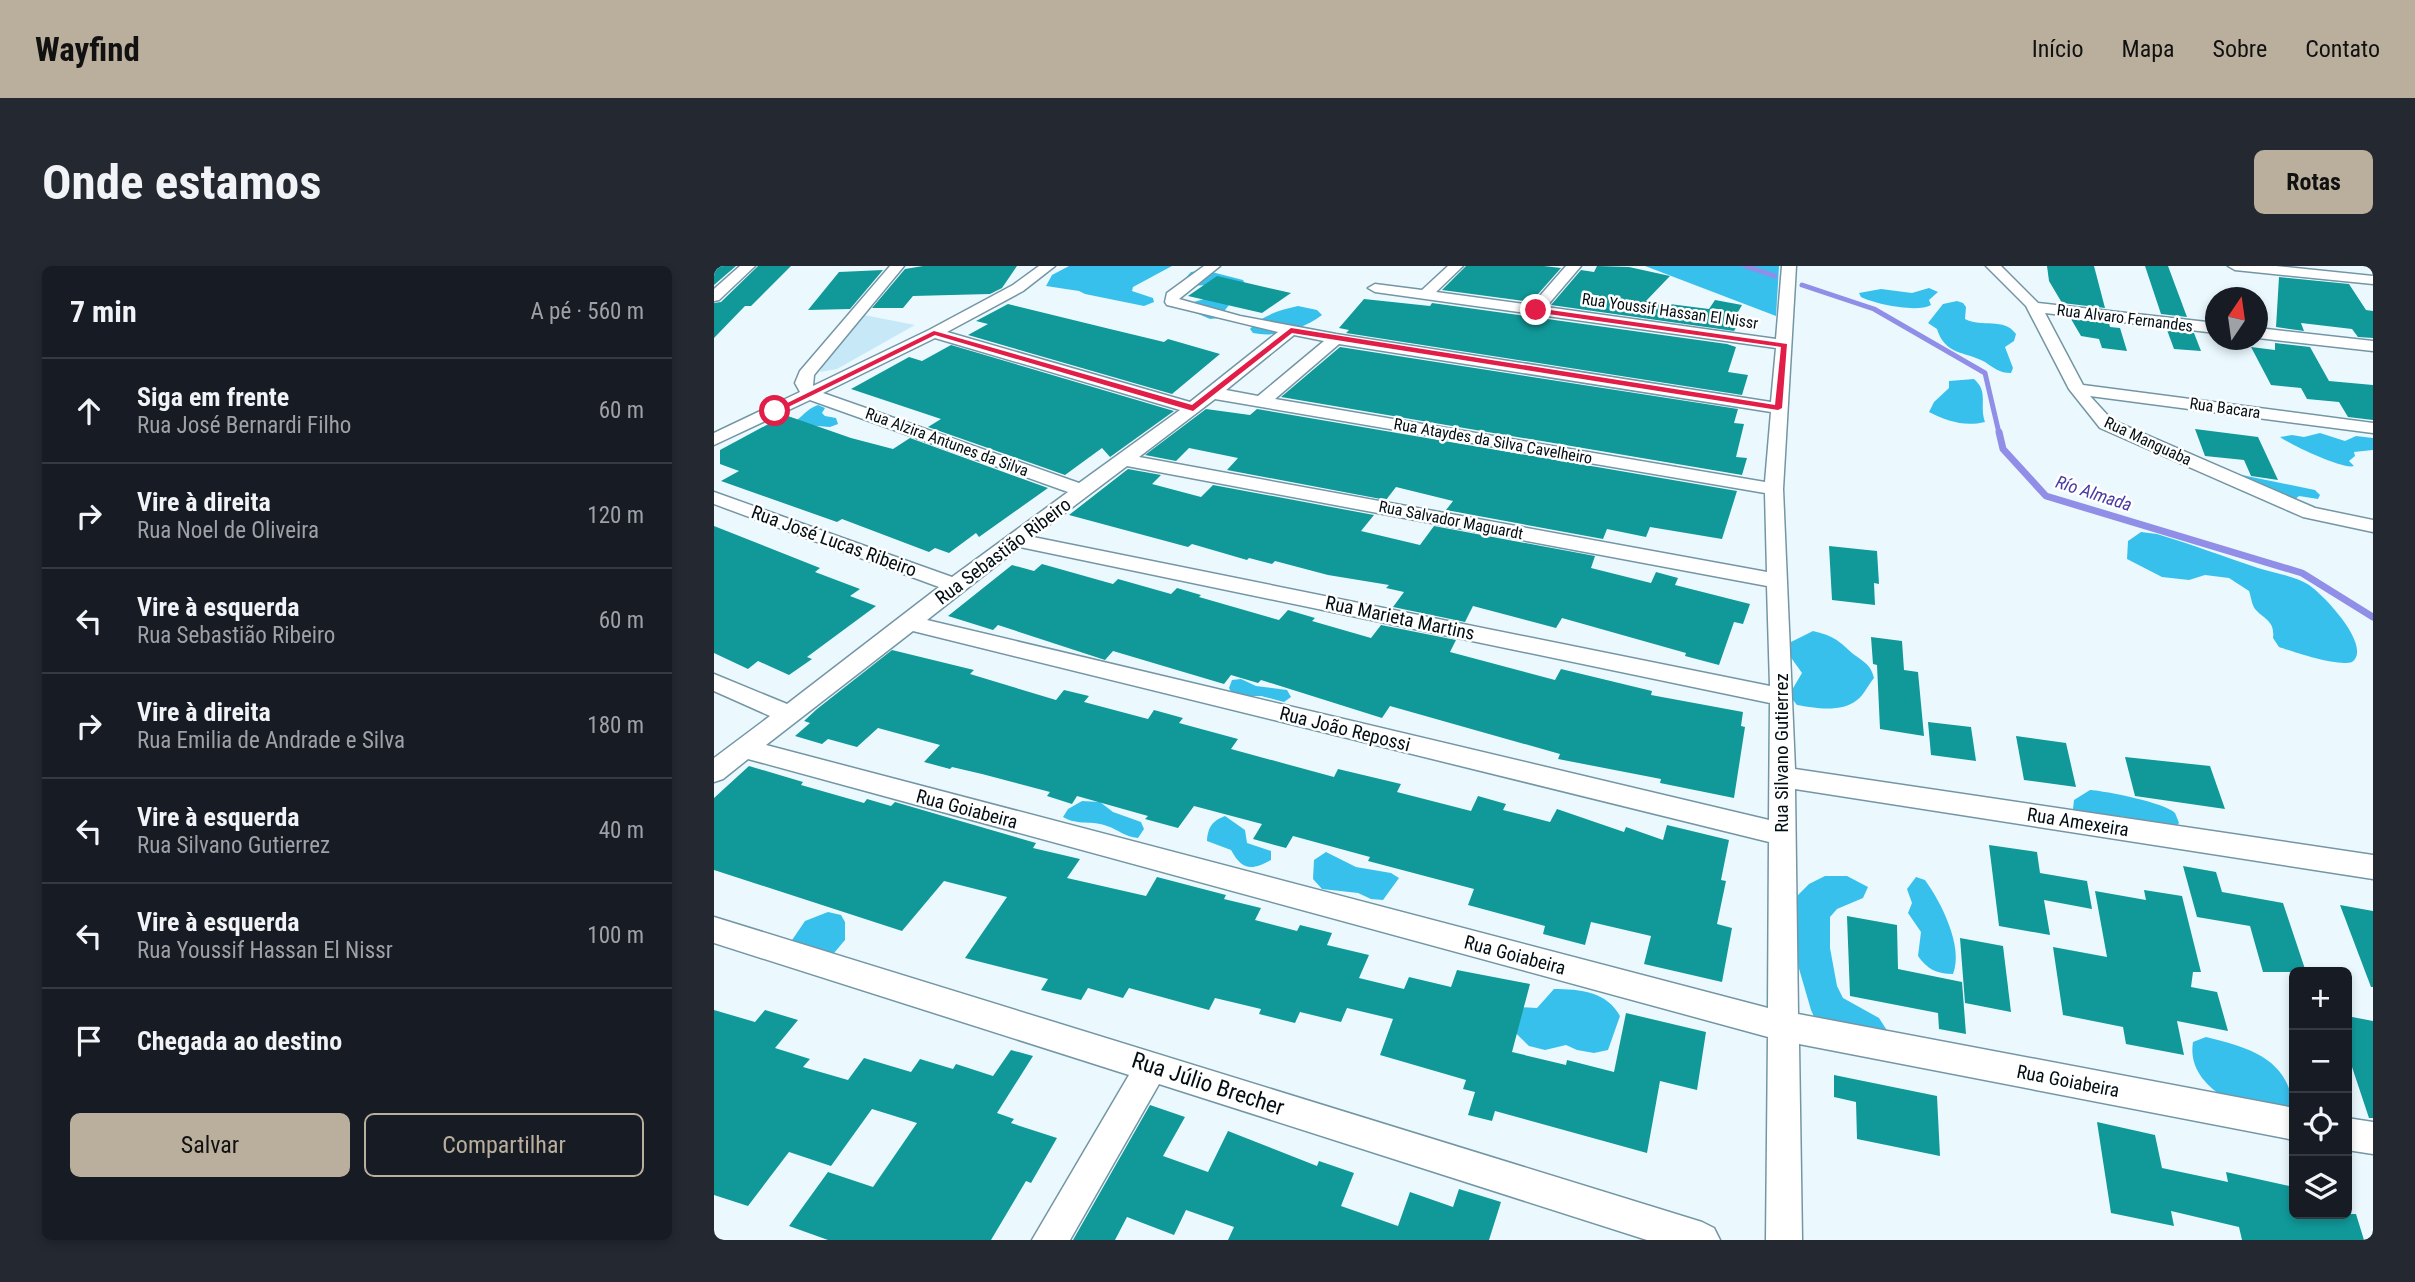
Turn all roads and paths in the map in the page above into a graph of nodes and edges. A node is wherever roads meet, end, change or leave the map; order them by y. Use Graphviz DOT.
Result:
graph roads {
  1 [pos="748,266"];
  2 [pos="897,266"];
  3 [pos="1048,266"];
  4 [pos="1213,266"];
  5 [pos="1456,266"];
  6 [pos="1574,266"];
  7 [pos="1789,266"];
  8 [pos="1993,266"];
  9 [pos="2235,266"];
  10 [pos="2373,280"];
  11 [pos="1375,288"];
  12 [pos="1426,295"];
  13 [pos="714,297"];
  14 [pos="2034,307"];
  15 [pos="1536,310"];
  16 [pos="2205,327"];
  17 [pos="1291,330"];
  18 [pos="934,333"];
  19 [pos="2268,334"];
  20 [pos="1336,339"];
  21 [pos="1785,345"];
  22 [pos="2373,346"];
  23 [pos="2077,389"];
  24 [pos="1212,393"];
  25 [pos="810,394"];
  26 [pos="1261,402"];
  27 [pos="1193,408"];
  28 [pos="1778,408"];
  29 [pos="2373,428"];
  30 [pos="714,440"];
  31 [pos="1125,460"];
  32 [pos="1774,489"];
  33 [pos="1083,491"];
  34 [pos="714,498"];
  35 [pos="2373,526"];
  36 [pos="1017,540"];
  37 [pos="1778,581"];
  38 [pos="955,585"];
  39 [pos="909,623"];
  40 [pos="714,682"];
  41 [pos="1782,697"];
  42 [pos="788,714"];
  43 [pos="744,749"];
  44 [pos="714,772"];
  45 [pos="1782,777"];
  46 [pos="1782,834"];
  47 [pos="2373,867"];
  48 [pos="714,930"];
  49 [pos="1782,1026"];
  50 [pos="1152,1066"];
  51 [pos="2289,1123"];
  52 [pos="2352,1134"];
  53 [pos="2373,1139"];
  54 [pos="1050,1240"];
  55 [pos="1702,1240"];
  56 [pos="1784,1240"];
  1 -- 13 [label="street"];
  2 -- 25 [label="street"];
  3 -- 18 [label="street"];
  4 -- 17 [label="street"];
  5 -- 12 [label="street"];
  6 -- 15 [label="street"];
  7 -- 21 [label="street, Rua Silvano Gutierrez"];
  8 -- 14 [label="street, Rua Manguaba"];
  9 -- 10 [label="street"];
  11 -- 12 [label="street, Rua Youssif Hassan El Nissr"];
  12 -- 15 [label="street, Rua Youssif Hassan El Nissr"];
  14 -- 16 [label="street, Rua Alvaro Fernandes"];
  14 -- 23 [label="street, Rua Manguaba"];
  15 -- 21 [label="street, Rua Youssif Hassan El Nissr"];
  17 -- 20 [label="street"];
  17 -- 24 [label="street, Rua Sebastião Ribeiro"];
  18 -- 25 [label="street"];
  18 -- 27 [label="street"];
  19 -- 22 [label="street"];
  20 -- 26 [label="street"];
  20 -- 28 [label="street"];
  21 -- 28 [label="street, Rua Silvano Gutierrez"];
  23 -- 29 [label="street, Rua Bacara"];
  23 -- 35 [label="street, Rua Manguaba"];
  24 -- 26 [label="street, Rua Ataydes da Silva Cavelheiro"];
  24 -- 27 [label="street, Rua Sebastião Ribeiro"];
  25 -- 30 [label="street"];
  25 -- 33 [label="street, Rua Alzira Antunes da Silva"];
  26 -- 32 [label="street, Rua Ataydes da Silva Cavelheiro"];
  27 -- 31 [label="street, Rua Sebastião Ribeiro"];
  28 -- 32 [label="street, Rua Silvano Gutierrez"];
  31 -- 33 [label="street, Rua Sebastião Ribeiro"];
  31 -- 37 [label="street, Rua Salvador Maguardt"];
  32 -- 37 [label="street, Rua Silvano Gutierrez"];
  33 -- 36 [label="street, Rua Sebastião Ribeiro"];
  34 -- 38 [label="street, Rua José Lucas Ribeiro"];
  36 -- 38 [label="street, Rua Sebastião Ribeiro"];
  36 -- 41 [label="street, Rua Marieta Martins"];
  37 -- 41 [label="street, Rua Silvano Gutierrez"];
  38 -- 39 [label="street, Rua Sebastião Ribeiro"];
  39 -- 42 [label="street, Rua Sebastião Ribeiro"];
  39 -- 46 [label="street, Rua João Repossi"];
  40 -- 42 [label="street"];
  41 -- 45 [label="street, Rua Silvano Gutierrez"];
  42 -- 43 [label="street, Rua Sebastião Ribeiro"];
  43 -- 44 [label="street, Rua Sebastião Ribeiro"];
  43 -- 49 [label="street, Rua Goiabeira"];
  45 -- 46 [label="street, Rua Silvano Gutierrez"];
  45 -- 47 [label="street, Rua Amexeira"];
  46 -- 49 [label="street, Rua Silvano Gutierrez"];
  48 -- 50 [label="street, Rua Júlio Brecher"];
  49 -- 51 [label="street, Rua Goiabeira"];
  49 -- 56 [label="street, Rua Silvano Gutierrez"];
  50 -- 54 [label="street"];
  50 -- 55 [label="street, Rua Júlio Brecher"];
  52 -- 53 [label="street"];
}
